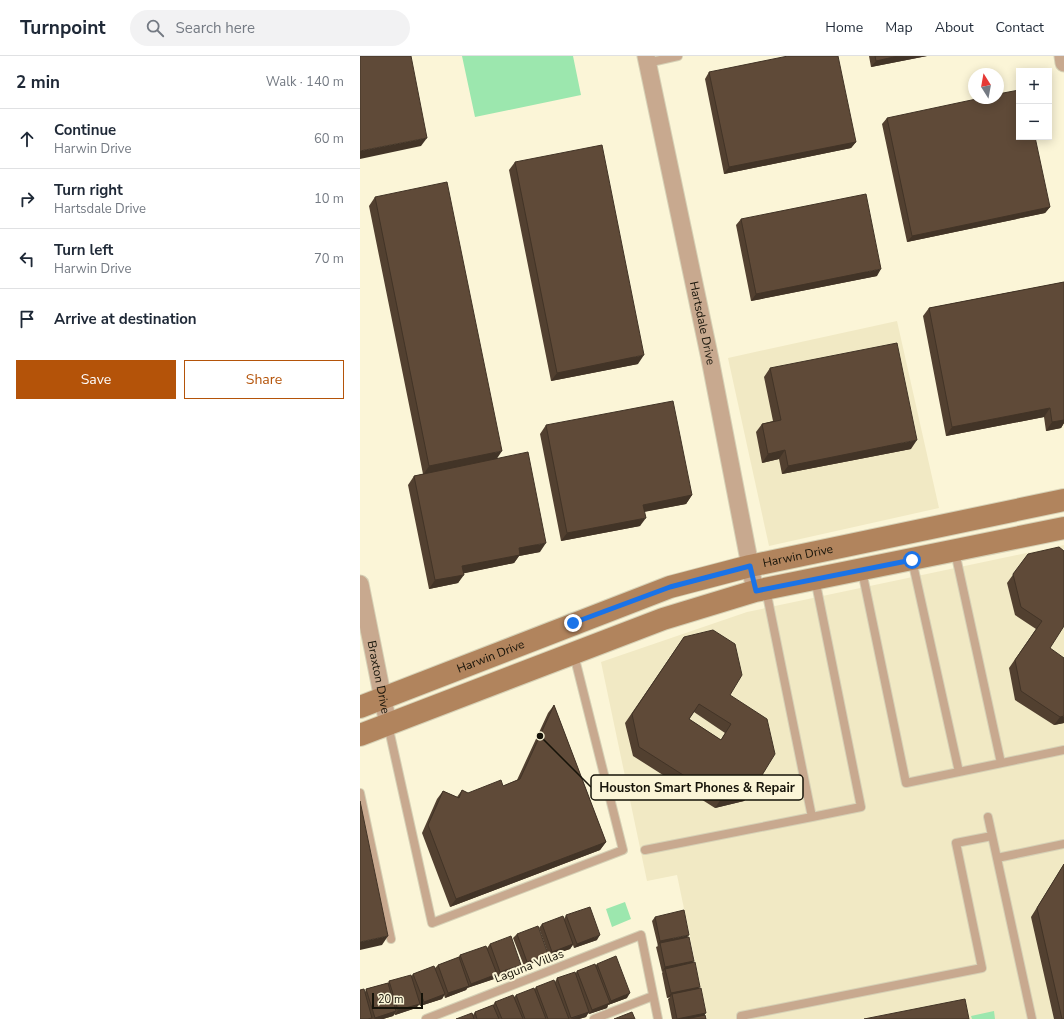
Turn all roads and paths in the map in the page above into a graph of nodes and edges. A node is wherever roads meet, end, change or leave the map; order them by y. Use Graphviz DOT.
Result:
graph roads {
  1 [pos="678,56"];
  2 [pos="1063,56"];
  3 [pos="646,59"];
  4 [pos="1064,63"];
  5 [pos="1064,500"];
  6 [pos="950,522"];
  7 [pos="1064,528"];
  8 [pos="955,552"];
  9 [pos="912,560"];
  10 [pos="750,566"];
  11 [pos="862,570"];
  12 [pos="815,580"];
  13 [pos="360,584"];
  14 [pos="761,590"];
  15 [pos="574,654"];
  16 [pos="383,698"];
  17 [pos="360,706"];
  18 [pos="388,724"];
  19 [pos="360,735"];
  20 [pos="1064,750"];
  21 [pos="1000,764"];
  22 [pos="959,772"];
  23 [pos="360,792"];
  24 [pos="812,817"];
  25 [pos="988,817"];
  26 [pos="992,836"];
  27 [pos="1064,844"];
  28 [pos="645,850"];
  29 [pos="997,858"];
  30 [pos="391,939"];
  31 [pos="653,996"];
  32 [pos="426,1019"];
  33 [pos="594,1019"];
  34 [pos="658,1019"];
  35 [pos="741,1019"];
  36 [pos="1032,1019"];
  1 -- 3 [label="lane"];
  2 -- 4 [label="street"];
  3 -- 10 [label="street, Hartsdale Drive"];
  5 -- 6 [label="main road, Harwin Drive"];
  6 -- 8 [label="main road"];
  6 -- 10 [label="main road, Harwin Drive"];
  7 -- 8 [label="main road"];
  8 -- 9 [label="main road"];
  8 -- 21 [label="lane"];
  9 -- 11 [label="main road"];
  9 -- 22 [label="lane"];
  10 -- 14 [label="street, Hartsdale Drive"];
  10 -- 16 [label="main road, Harwin Drive"];
  11 -- 12 [label="main road"];
  11 -- 22 [label="lane"];
  12 -- 14 [label="main road"];
  12 -- 24 [label="lane"];
  13 -- 16 [label="street, Braxton Drive"];
  14 -- 15 [label="main road"];
  14 -- 24 [label="lane"];
  15 -- 18 [label="main road"];
  15 -- 18 [label="lane"];
  16 -- 17 [label="main road, Harwin Drive"];
  16 -- 18 [label="street, Braxton Drive"];
  18 -- 19 [label="main road"];
  20 -- 21 [label="lane"];
  21 -- 22 [label="lane"];
  23 -- 30 [label="lane"];
  24 -- 28 [label="lane"];
  25 -- 26 [label="lane"];
  26 -- 29 [label="lane"];
  26 -- 35 [label="lane"];
  27 -- 29 [label="lane"];
  29 -- 36 [label="lane"];
  31 -- 32 [label="lane, Laguna Villas"];
  31 -- 33 [label="lane"];
  31 -- 34 [label="lane"];
}
